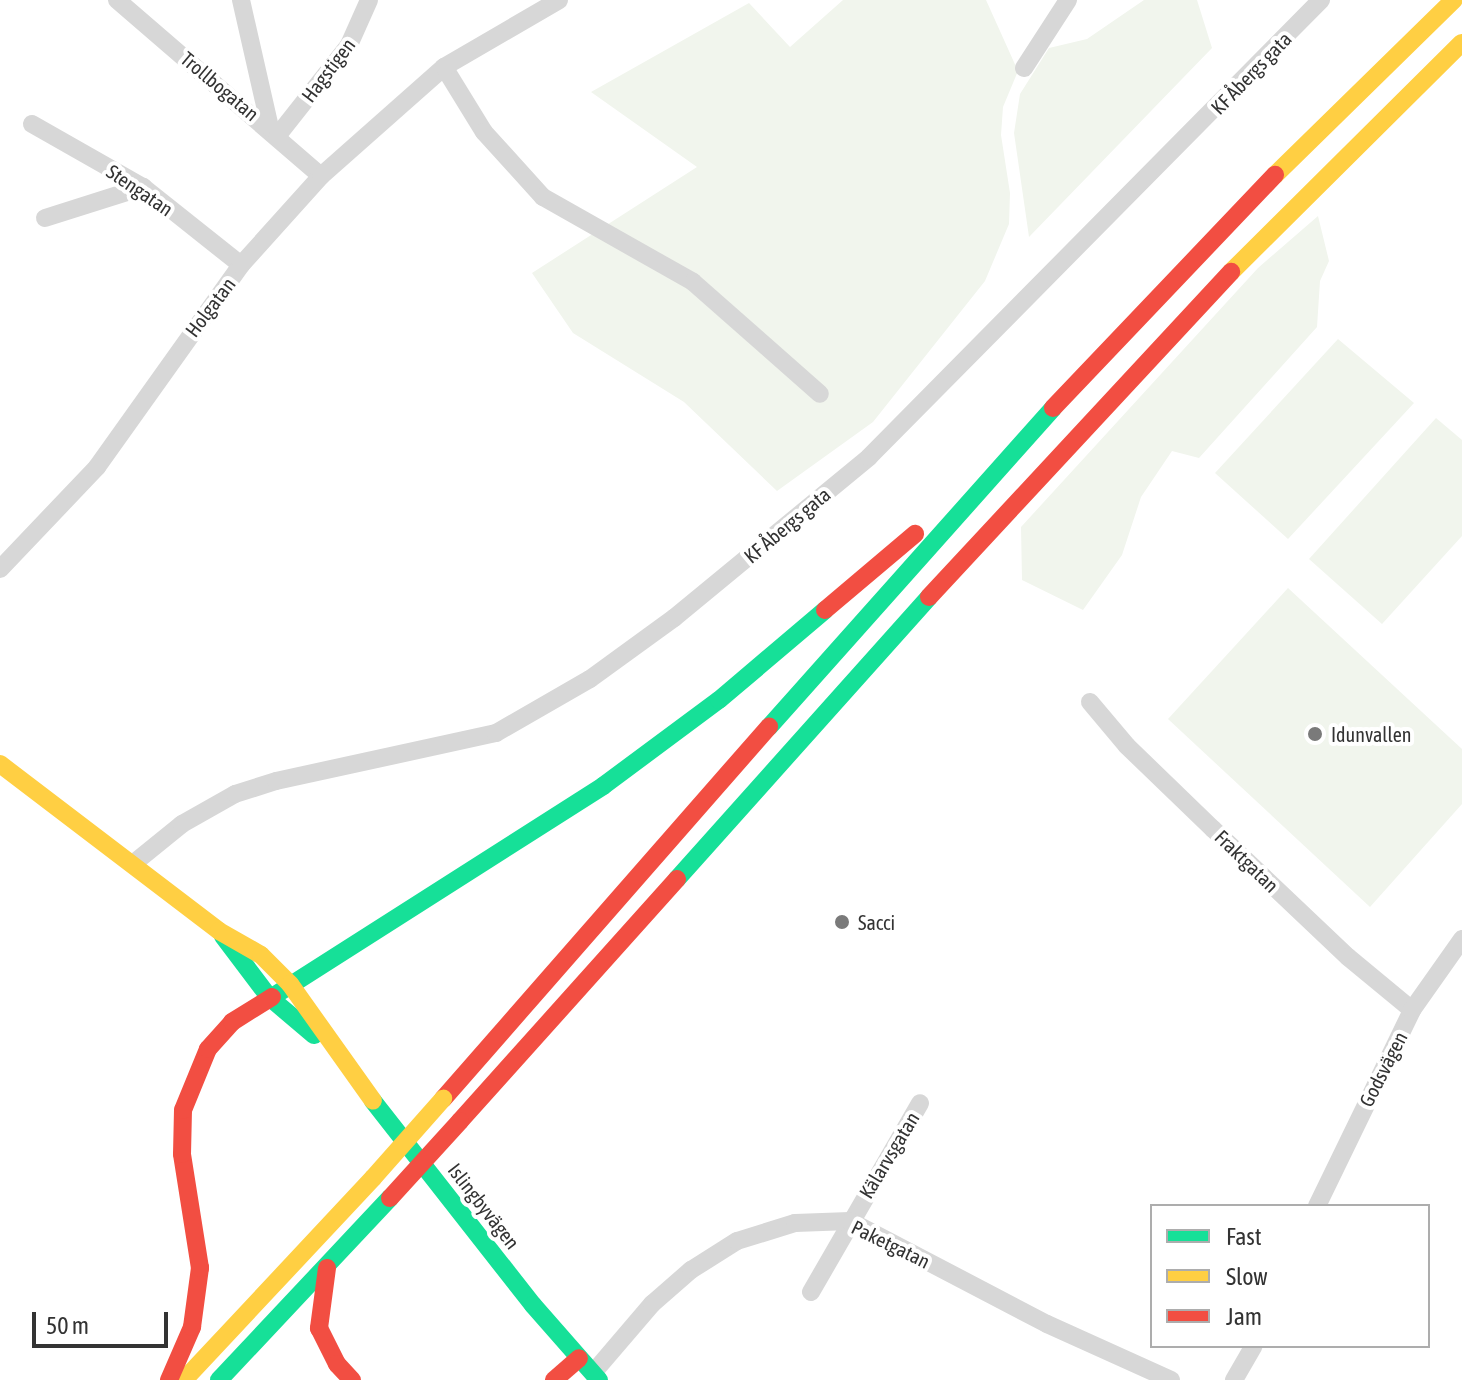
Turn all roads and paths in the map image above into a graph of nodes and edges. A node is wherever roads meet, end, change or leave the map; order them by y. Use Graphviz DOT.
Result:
graph roads {
  1 [pos="241,0"];
  2 [pos="369,0"];
  3 [pos="559,0"];
  4 [pos="1068,0"];
  5 [pos="1321,0"];
  6 [pos="1454,0"];
  7 [pos="120,1"];
  8 [pos="1462,43"];
  9 [pos="444,67"];
  10 [pos="1024,68"];
  11 [pos="32,124"];
  12 [pos="274,132"];
  13 [pos="321,176"];
  14 [pos="143,187"];
  15 [pos="45,218"];
  16 [pos="241,265"];
  17 [pos="820,394"];
  18 [pos="1006,457"];
  19 [pos="0,569"];
  20 [pos="1090,702"];
  21 [pos="0,764"];
  22 [pos="134,863"];
  23 [pos="219,931"];
  24 [pos="1462,939"];
  25 [pos="290,984"];
  26 [pos="269,997"];
  27 [pos="1412,1010"];
  28 [pos="338,1056"];
  29 [pos="920,1103"];
  30 [pos="1318,1204"];
  31 [pos="850,1221"];
  32 [pos="327,1268"];
  33 [pos="811,1292"];
  34 [pos="1253,1348"];
  35 [pos="579,1358"];
  36 [pos="596,1377"];
  37 [pos="169,1380"];
  38 [pos="184,1380"];
  39 [pos="219,1380"];
  40 [pos="352,1380"];
  41 [pos="554,1380"];
  42 [pos="1171,1380"];
  43 [pos="1234,1380"];
  1 -- 12 [label="street"];
  2 -- 12 [label="street, Hagstigen"];
  3 -- 9 [label="street, Holgatan"];
  4 -- 10 [label="street"];
  5 -- 22 [label="street, KF Åbergs gata"];
  6 -- 18 [label="main road"];
  7 -- 12 [label="street, Trollbogatan"];
  8 -- 32 [label="main road, bridge"];
  9 -- 13 [label="street, Holgatan"];
  9 -- 17 [label="street"];
  11 -- 14 [label="street, Stengatan"];
  12 -- 13 [label="street, Trollbogatan"];
  13 -- 16 [label="street, Holgatan"];
  14 -- 15 [label="street"];
  14 -- 16 [label="street, Stengatan"];
  16 -- 19 [label="street, Holgatan"];
  18 -- 25 [label="main road"];
  18 -- 38 [label="main road, bridge"];
  20 -- 27 [label="street, Fraktgatan"];
  21 -- 22 [label="main road, Islingbyvägen"];
  22 -- 23 [label="main road, Islingbyvägen"];
  23 -- 25 [label="main road, Islingbyvägen"];
  23 -- 26 [label="main road, Islingbyvägen"];
  24 -- 27 [label="street, Godsvägen"];
  25 -- 26 [label="main road"];
  25 -- 28 [label="main road, Islingbyvägen"];
  26 -- 28 [label="main road, Islingbyvägen"];
  26 -- 37 [label="main road"];
  27 -- 30 [label="street, Godsvägen"];
  28 -- 35 [label="main road, Islingbyvägen"];
  29 -- 31 [label="street, Kälarvsgatan"];
  31 -- 33 [label="street, Kälarvsgatan"];
  31 -- 36 [label="street, Paketgatan"];
  31 -- 42 [label="street, Paketgatan"];
  32 -- 39 [label="main road"];
  32 -- 40 [label="main road"];
  34 -- 43 [label="street"];
  35 -- 36 [label="main road, Islingbyvägen"];
  35 -- 41 [label="main road"];
}
